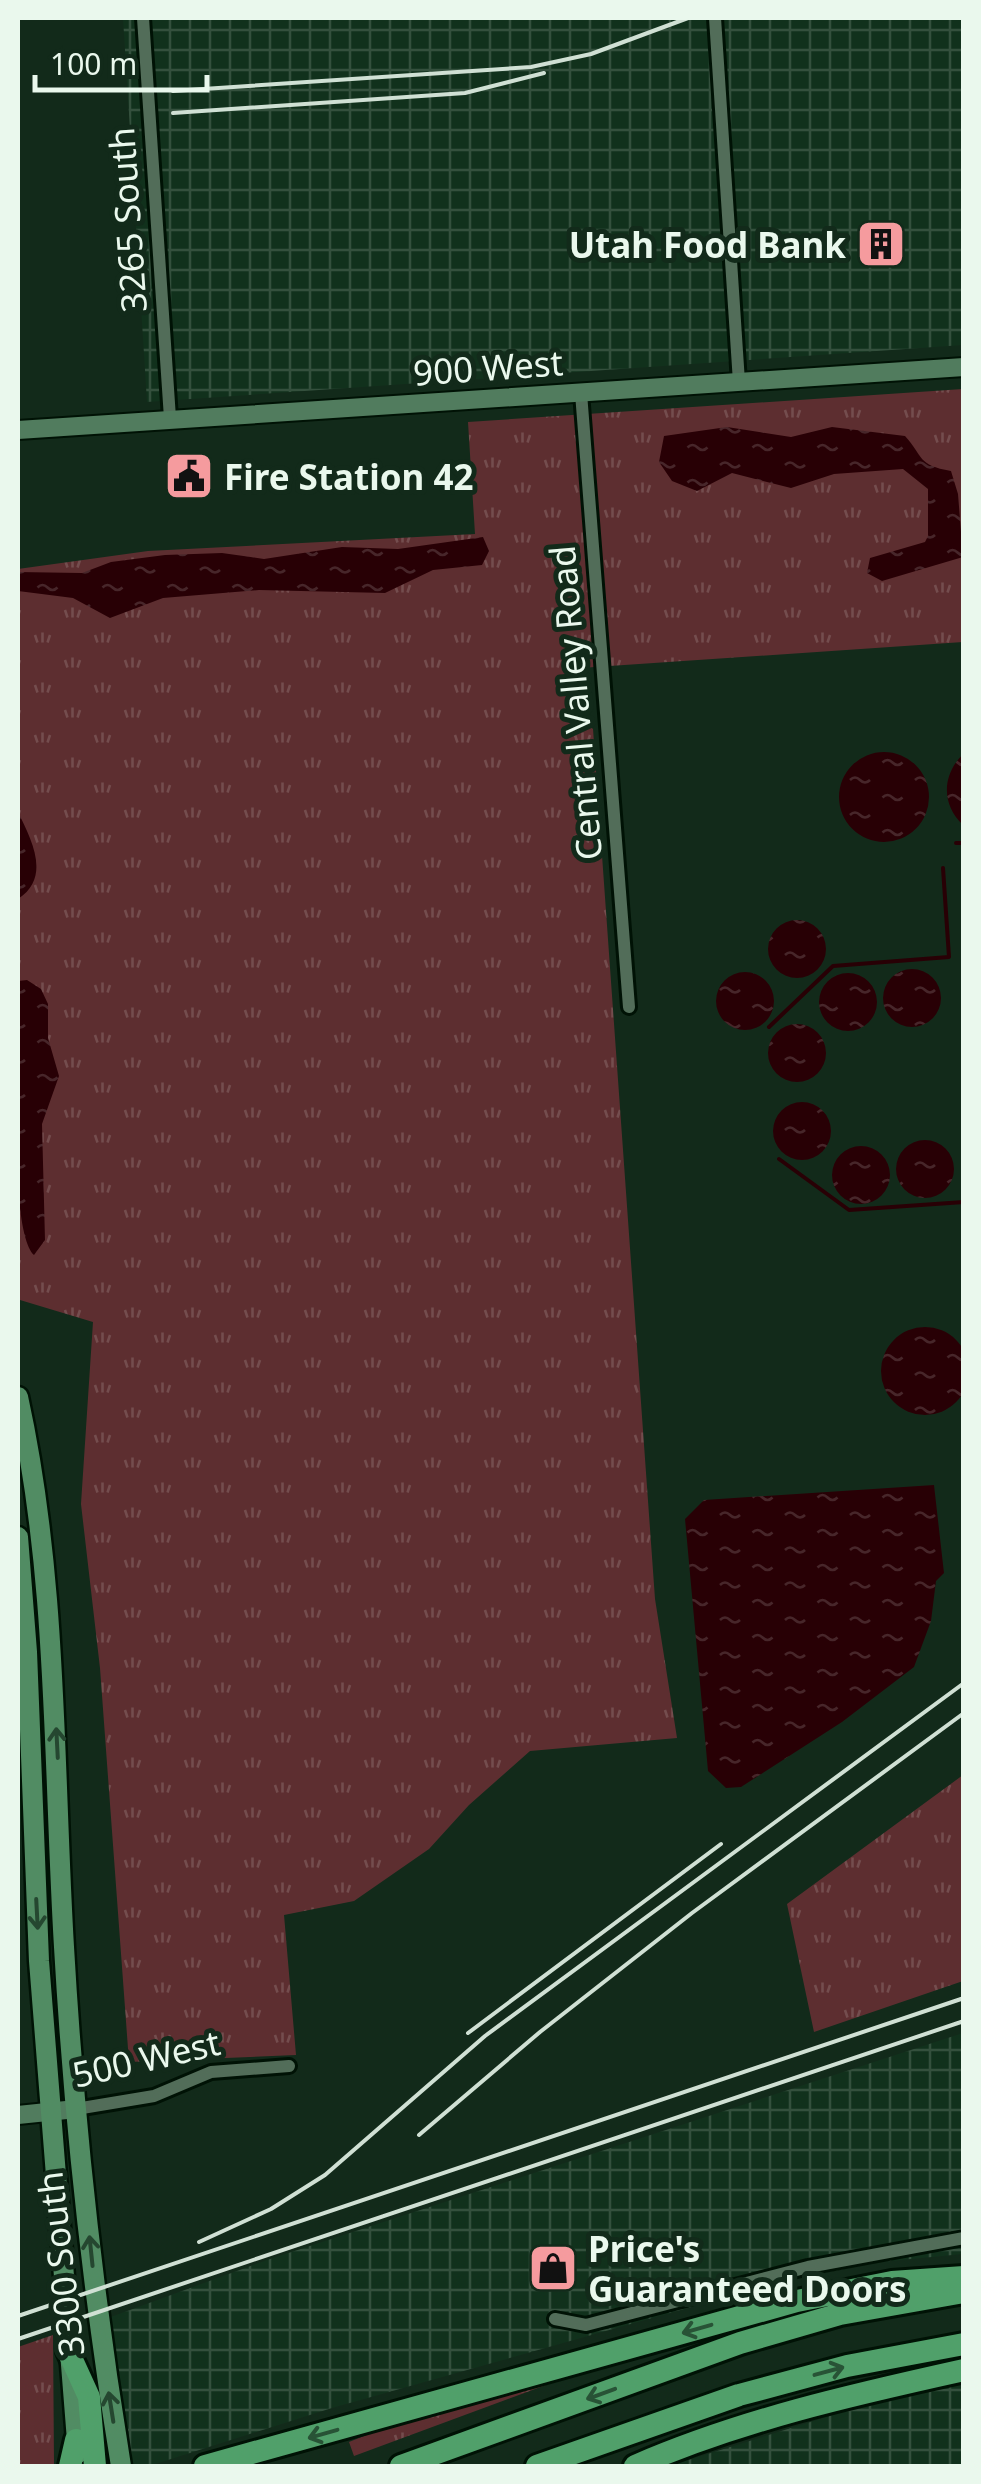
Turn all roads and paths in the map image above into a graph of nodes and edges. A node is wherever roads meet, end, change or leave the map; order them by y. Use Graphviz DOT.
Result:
graph roads {
  1 [pos="143,18"];
  2 [pos="715,18"];
  3 [pos="964,367"];
  4 [pos="739,382"];
  5 [pos="581,394"];
  6 [pos="170,418"];
  7 [pos="18,430"];
  8 [pos="629,1006"];
  9 [pos="18,1398"];
  10 [pos="18,1537"];
  11 [pos="289,2066"];
  12 [pos="76,2109"];
  13 [pos="51,2112"];
  14 [pos="18,2115"];
  15 [pos="964,2238"];
  16 [pos="964,2277"];
  17 [pos="964,2292"];
  18 [pos="555,2318"];
  19 [pos="964,2344"];
  20 [pos="68,2352"];
  21 [pos="964,2370"];
  22 [pos="76,2440"];
  23 [pos="235,2462"];
  24 [pos="70,2466"];
  25 [pos="79,2466"];
  26 [pos="95,2466"];
  27 [pos="120,2466"];
  28 [pos="204,2466"];
  29 [pos="401,2466"];
  30 [pos="536,2466"];
  31 [pos="635,2466"];
  1 -- 6 [label="street, 3265 South"];
  2 -- 4 [label="street"];
  3 -- 4 [label="main road, 900 West"];
  4 -- 5 [label="main road, 900 West"];
  5 -- 6 [label="main road, 900 West"];
  5 -- 8 [label="street, Central Valley Road"];
  6 -- 7 [label="main road, 900 West"];
  12 -- 9 [label="main road, 3300 South, one-way"];
  10 -- 13 [label="main road, 3300 South, one-way"];
  11 -- 12 [label="street, 500 West"];
  12 -- 13 [label="main road, 500 West"];
  27 -- 12 [label="main road, 3300 South, one-way"];
  13 -- 14 [label="main road, 500 West"];
  13 -- 20 [label="main road, 3300 South"];
  15 -- 18 [label="street"];
  16 -- 23 [label="highway, one-way"];
  17 -- 29 [label="highway, one-way"];
  30 -- 19 [label="highway, one-way"];
  20 -- 22 [label="main road, 3300 South"];
  20 -- 26 [label="highway"];
  21 -- 31 [label="highway"];
  22 -- 24 [label="highway"];
  22 -- 25 [label="main road, 3300 South"];
  23 -- 28 [label="highway"];
}
